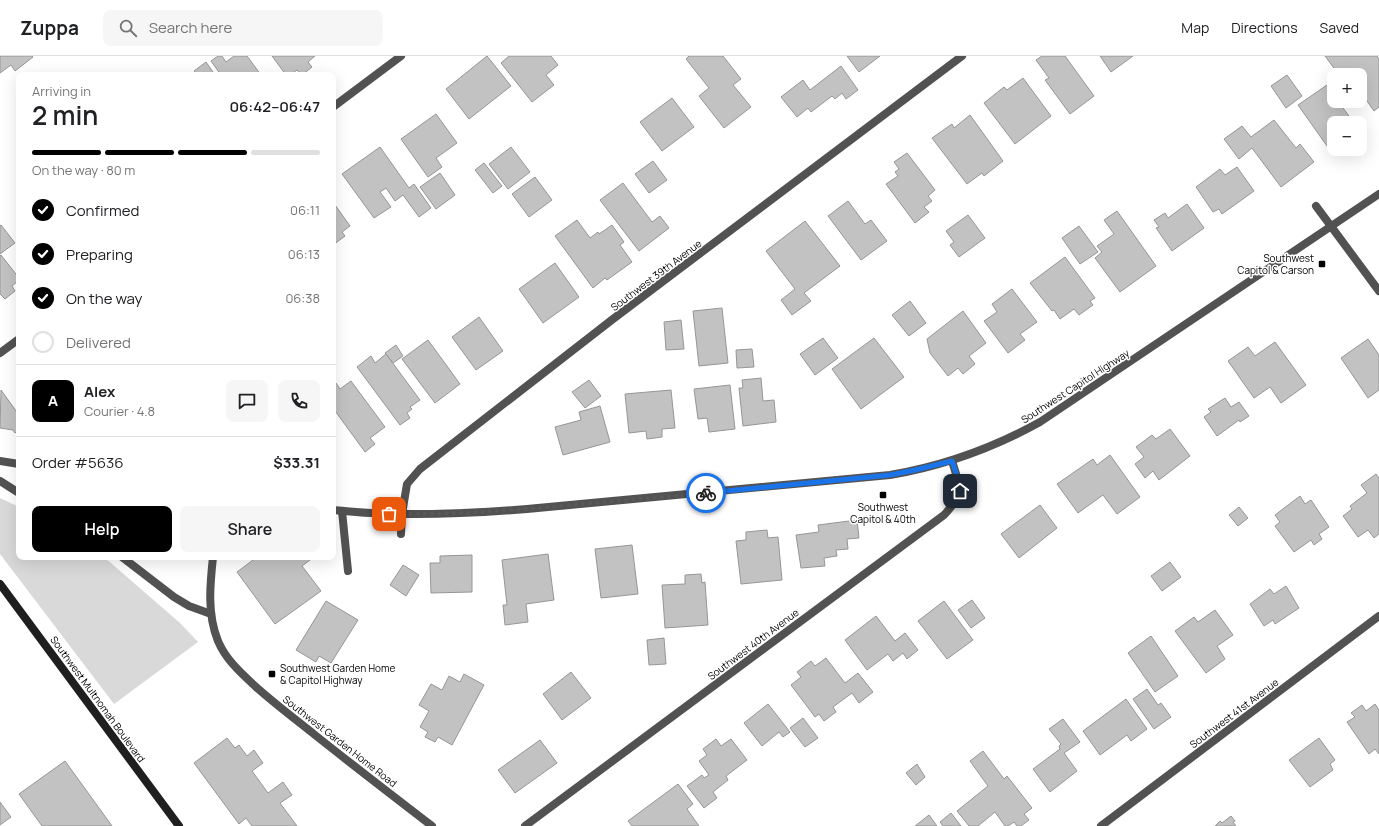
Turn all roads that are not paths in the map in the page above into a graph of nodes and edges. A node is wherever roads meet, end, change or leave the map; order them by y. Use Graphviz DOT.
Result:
graph roads {
  1 [pos="401,56"];
  2 [pos="962,56"];
  3 [pos="336,104"];
  4 [pos="1379,194"];
  5 [pos="1316,206"];
  6 [pos="1331,226"];
  7 [pos="1379,291"];
  8 [pos="16,341"];
  9 [pos="0,353"];
  10 [pos="0,461"];
  11 [pos="952,461"];
  12 [pos="16,464"];
  13 [pos="0,480"];
  14 [pos="16,491"];
  15 [pos="336,510"];
  16 [pos="342,510"];
  17 [pos="402,514"];
  18 [pos="401,534"];
  19 [pos="126,560"];
  20 [pos="213,560"];
  21 [pos="348,571"];
  22 [pos="0,584"];
  23 [pos="211,614"];
  24 [pos="1379,616"];
  25 [pos="179,826"];
  26 [pos="432,826"];
  27 [pos="525,826"];
  28 [pos="1102,826"];
  1 -- 3 [label="street"];
  2 -- 17 [label="street, Southwest 39th Avenue"];
  4 -- 6 [label="street, Southwest Capitol Highway"];
  5 -- 6 [label="street"];
  6 -- 7 [label="street"];
  6 -- 11 [label="street, Southwest Capitol Highway"];
  8 -- 9 [label="street"];
  10 -- 12 [label="street"];
  11 -- 17 [label="street, Southwest Capitol Highway"];
  11 -- 27 [label="street, Southwest 40th Avenue"];
  13 -- 14 [label="street"];
  15 -- 16 [label="street, Southwest Capitol Highway"];
  16 -- 17 [label="street, Southwest Capitol Highway"];
  16 -- 21 [label="street"];
  17 -- 18 [label="street, Southwest 39th Avenue"];
  19 -- 23 [label="street"];
  20 -- 23 [label="street, Southwest Garden Home Road"];
  22 -- 25 [label="main road, Southwest Multnomah Boulevard"];
  23 -- 26 [label="street, Southwest Garden Home Road"];
  24 -- 28 [label="street, Southwest 41st Avenue"];
}
